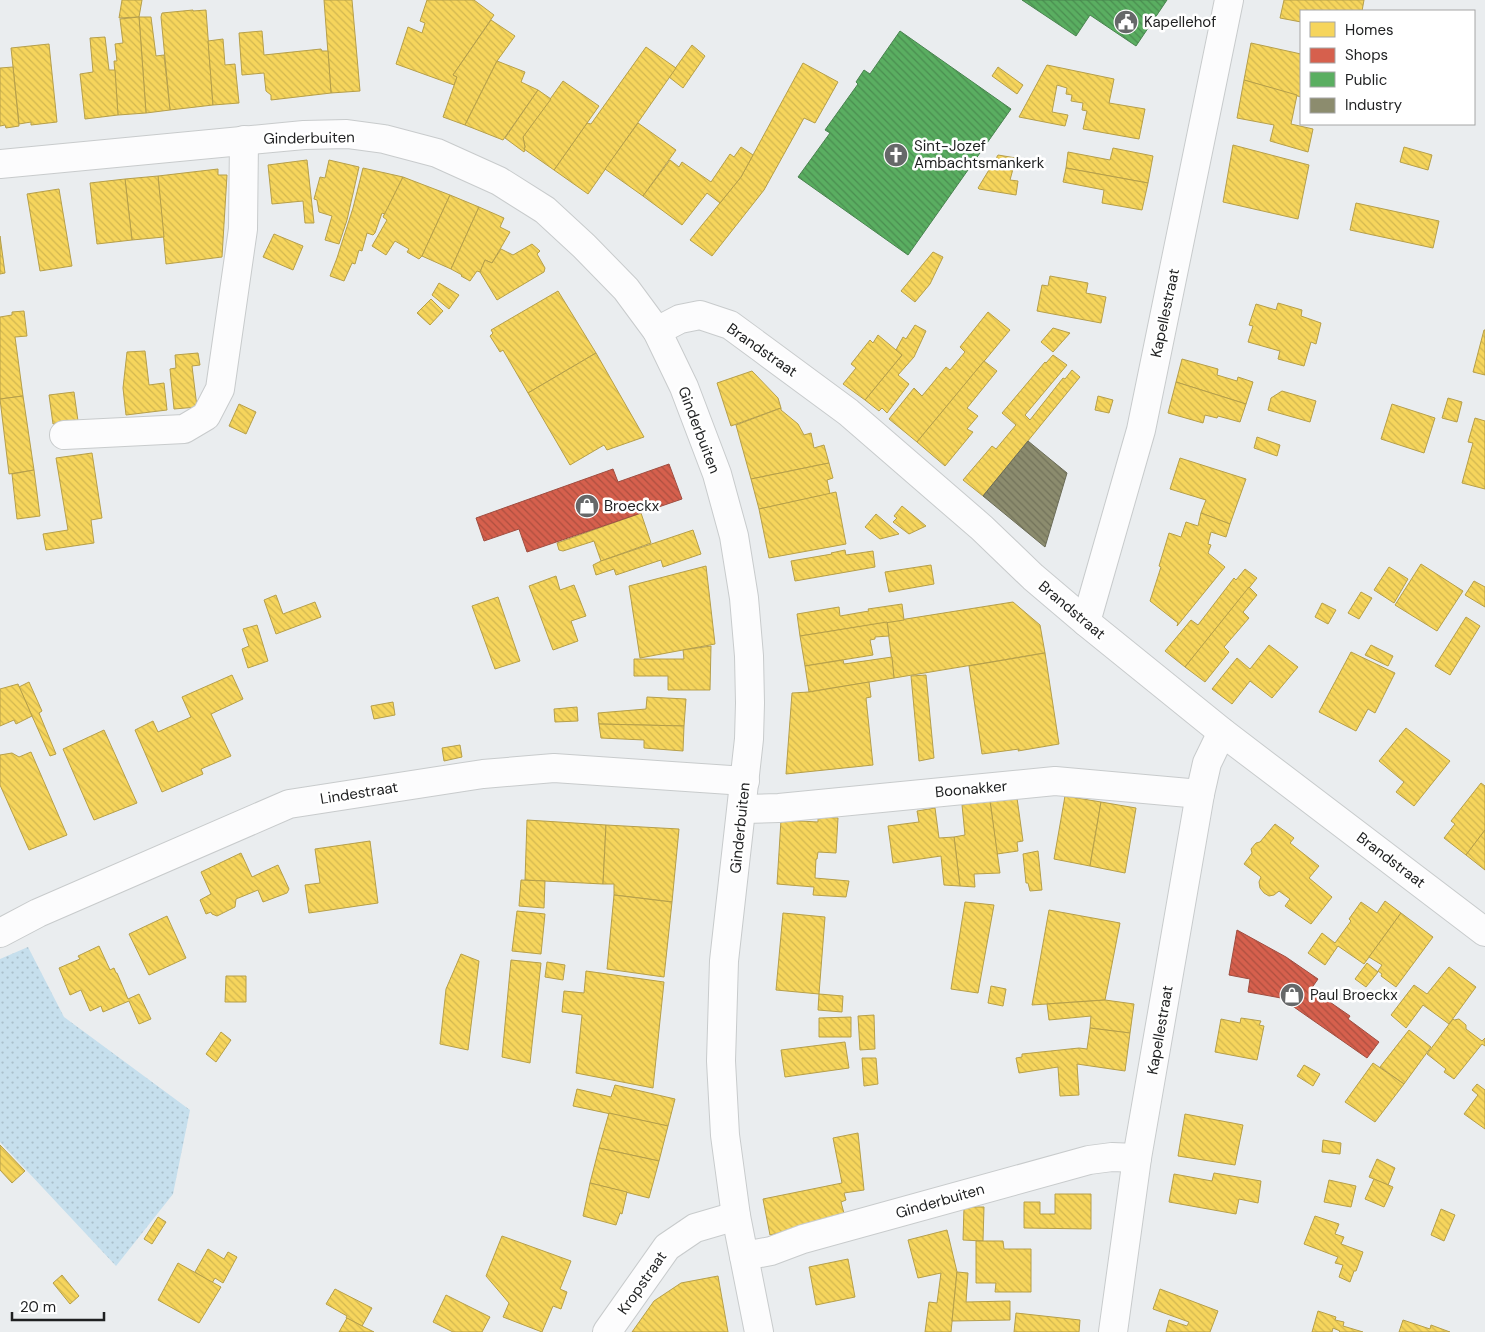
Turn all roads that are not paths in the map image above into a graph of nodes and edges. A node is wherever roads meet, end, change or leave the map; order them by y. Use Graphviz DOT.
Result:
graph roads {
  1 [pos="1229,0"];
  2 [pos="244,140"];
  3 [pos="0,164"];
  4 [pos="657,331"];
  5 [pos="64,435"];
  6 [pos="1086,622"];
  7 [pos="1222,732"];
  8 [pos="745,781"];
  9 [pos="1200,794"];
  10 [pos="742,809"];
  11 [pos="1485,932"];
  12 [pos="0,933"];
  13 [pos="1137,1158"];
  14 [pos="736,1216"];
  15 [pos="744,1256"];
  16 [pos="607,1332"];
  17 [pos="759,1332"];
  18 [pos="1113,1332"];
  1 -- 6 [label="street, Kapellestraat"];
  2 -- 3 [label="street, Ginderbuiten"];
  2 -- 4 [label="street, Ginderbuiten"];
  2 -- 5 [label="street"];
  4 -- 6 [label="street, Brandstraat"];
  4 -- 8 [label="street, Ginderbuiten"];
  6 -- 7 [label="street, Brandstraat"];
  7 -- 9 [label="street, Kapellestraat"];
  7 -- 11 [label="street, Brandstraat"];
  8 -- 10 [label="street, Ginderbuiten"];
  8 -- 12 [label="street, Lindestraat"];
  9 -- 10 [label="street, Boonakker"];
  9 -- 13 [label="street, Kapellestraat"];
  10 -- 14 [label="street, Ginderbuiten"];
  13 -- 15 [label="street, Ginderbuiten"];
  13 -- 18 [label="street, Kapellestraat"];
  14 -- 15 [label="street, Ginderbuiten"];
  14 -- 16 [label="street, Kropstraat"];
  15 -- 17 [label="street, Ginderbuiten"];
}
